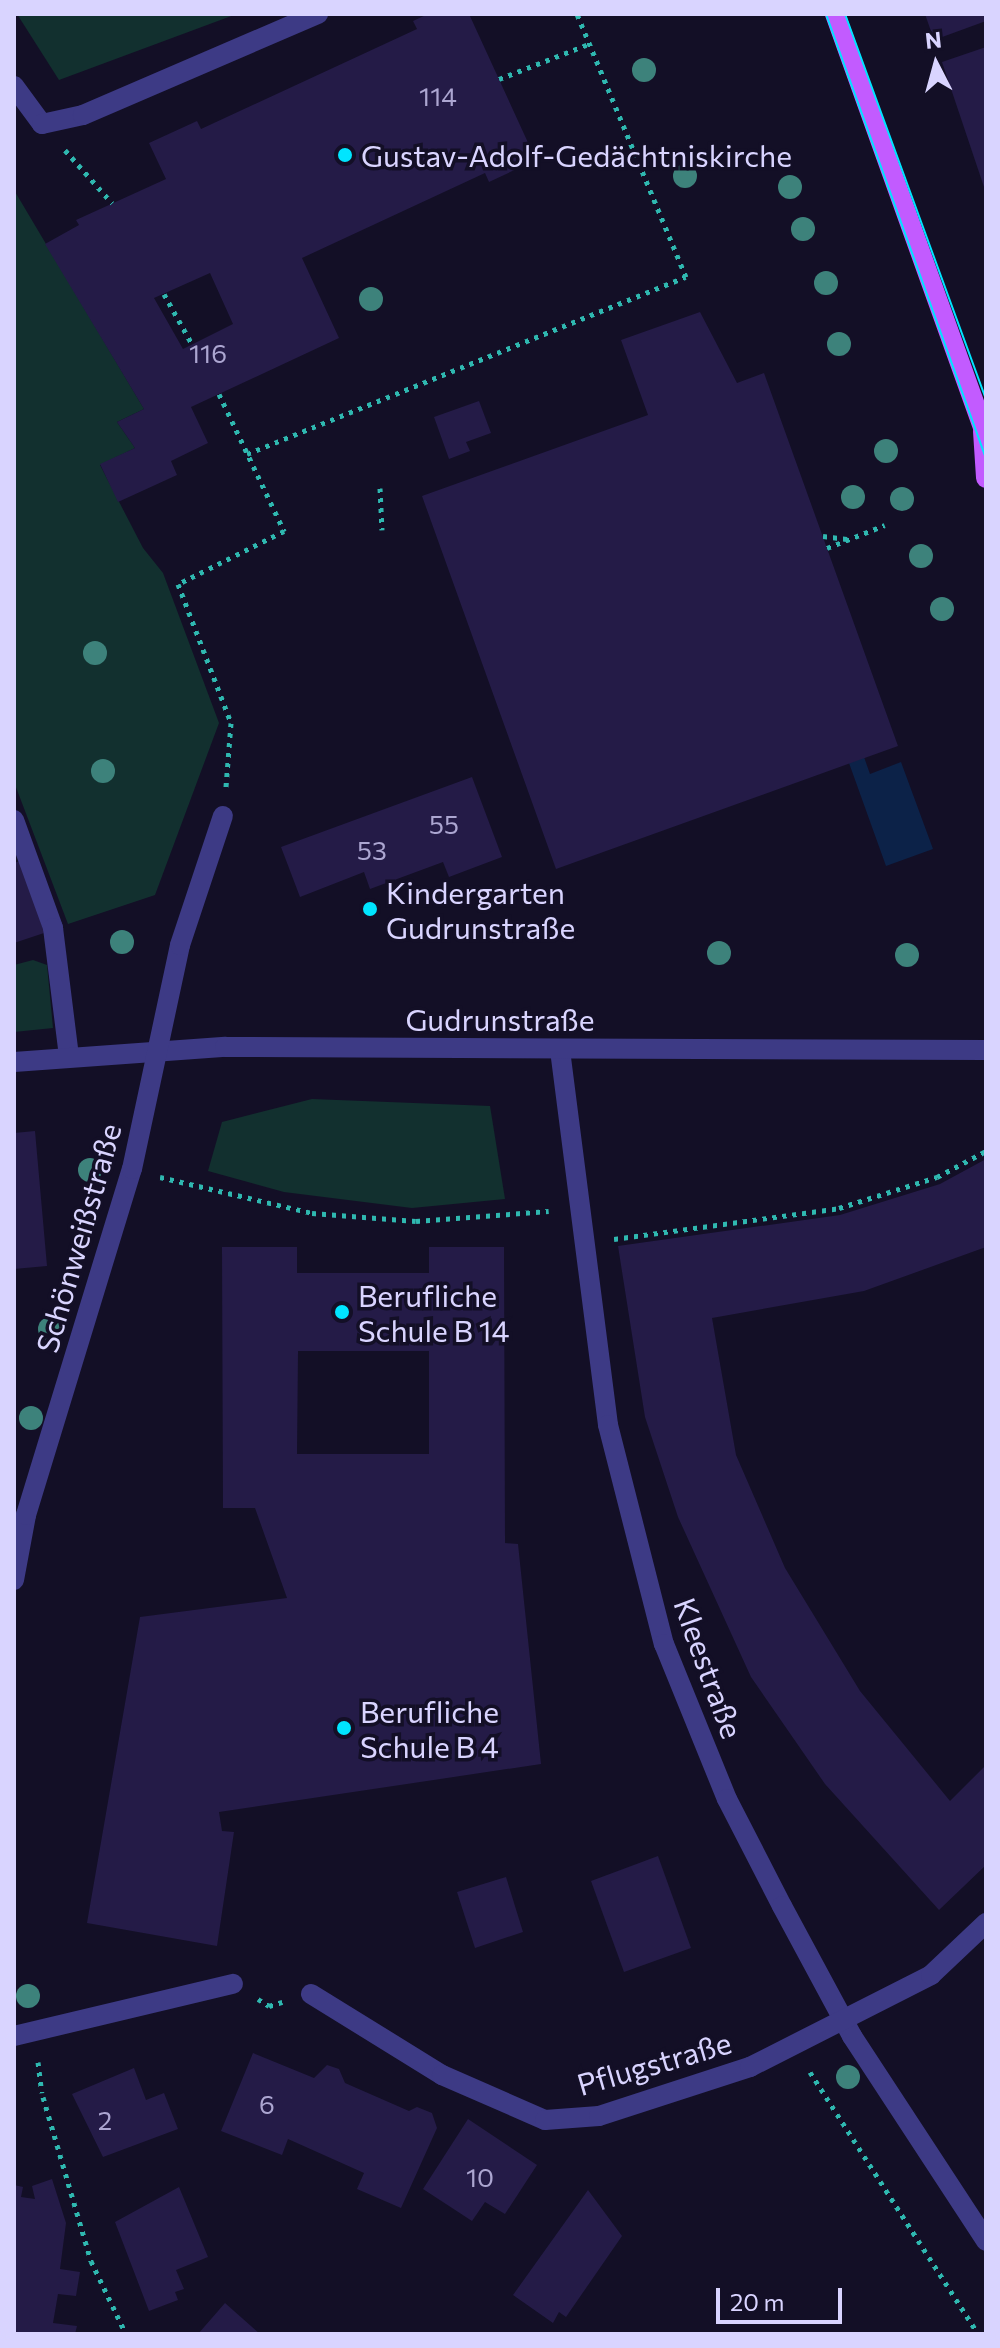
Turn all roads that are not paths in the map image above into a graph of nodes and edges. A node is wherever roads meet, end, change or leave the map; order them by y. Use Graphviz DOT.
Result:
graph roads {
  1 [pos="318,14"];
  2 [pos="835,14"];
  3 [pos="14,86"];
  4 [pos="985,432"];
  5 [pos="986,478"];
  6 [pos="223,816"];
  7 [pos="14,820"];
  8 [pos="158,1050"];
  9 [pos="560,1050"];
  10 [pos="986,1050"];
  11 [pos="69,1057"];
  12 [pos="14,1062"];
  13 [pos="20,1516"];
  14 [pos="14,1580"];
  15 [pos="986,1923"];
  16 [pos="233,1984"];
  17 [pos="311,1994"];
  18 [pos="842,2018"];
  19 [pos="14,2036"];
  20 [pos="986,2241"];
  1 -- 3 [label="street"];
  2 -- 4 [label="main road"];
  4 -- 5 [label="main road"];
  6 -- 8 [label="street, Schönweißstraße"];
  7 -- 11 [label="street"];
  8 -- 9 [label="street, Gudrunstraße"];
  8 -- 11 [label="street, Gudrunstraße"];
  8 -- 13 [label="street, Schönweißstraße"];
  9 -- 10 [label="street, Gudrunstraße"];
  9 -- 18 [label="street, Kleestraße"];
  11 -- 12 [label="street, Gudrunstraße"];
  13 -- 14 [label="street, Schönweißstraße"];
  15 -- 18 [label="street, Pflugstraße"];
  16 -- 19 [label="street"];
  17 -- 18 [label="street, Pflugstraße"];
  18 -- 20 [label="street, Kleestraße"];
}
